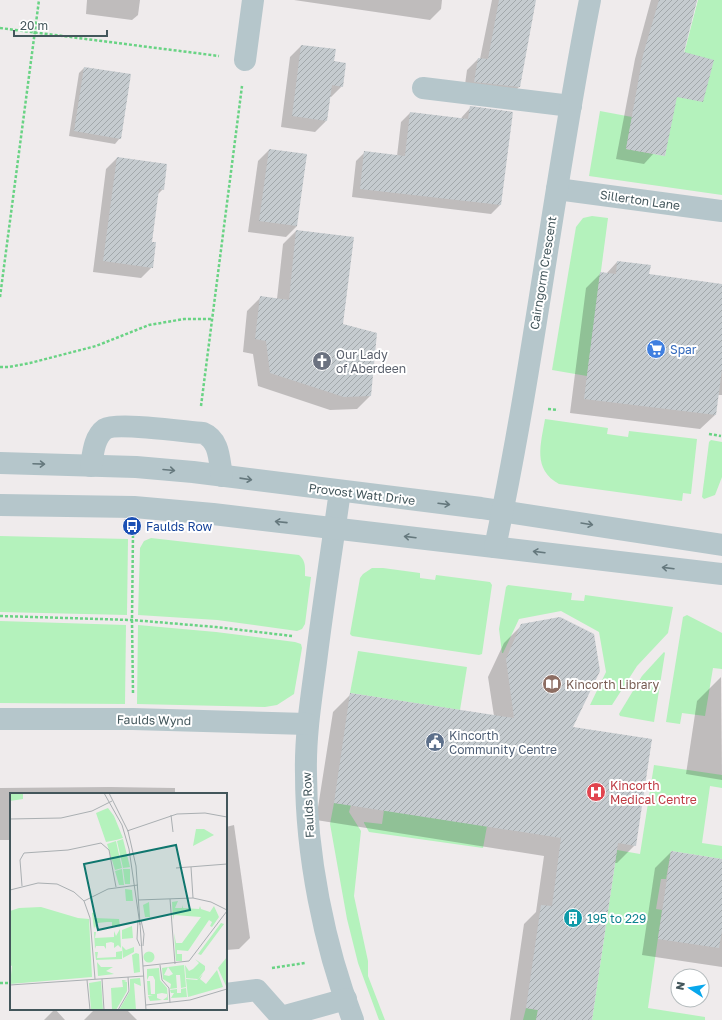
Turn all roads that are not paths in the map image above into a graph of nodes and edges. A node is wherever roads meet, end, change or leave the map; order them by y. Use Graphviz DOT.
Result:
graph roads {
  1 [pos="253,0"];
  2 [pos="590,0"];
  3 [pos="245,60"];
  4 [pos="424,88"];
  5 [pos="571,106"];
  6 [pos="557,189"];
  7 [pos="722,211"];
  8 [pos="0,463"];
  9 [pos="91,466"];
  10 [pos="222,476"];
  11 [pos="340,492"];
  12 [pos="0,505"];
  13 [pos="503,512"];
  14 [pos="335,528"];
  15 [pos="718,542"];
  16 [pos="495,547"];
  17 [pos="717,576"];
  18 [pos="0,719"];
  19 [pos="308,724"];
  20 [pos="227,994"];
  21 [pos="346,999"];
  22 [pos="352,1020"];
  1 -- 3 [label="street"];
  2 -- 5 [label="street, Cairngorm Crescent"];
  4 -- 5 [label="street"];
  5 -- 6 [label="street, Cairngorm Crescent"];
  6 -- 7 [label="street, Sillerton Lane"];
  6 -- 13 [label="street, Cairngorm Crescent"];
  8 -- 9 [label="street, Provost Watt Drive, one-way"];
  9 -- 10 [label="street, Provost Watt Drive, one-way"];
  9 -- 10 [label="street"];
  10 -- 11 [label="street, Provost Watt Drive, one-way"];
  11 -- 13 [label="street, Provost Watt Drive, one-way"];
  11 -- 14 [label="street, Faulds Row"];
  14 -- 12 [label="street, one-way"];
  13 -- 15 [label="street, Provost Watt Drive, one-way"];
  13 -- 16 [label="street, Cairngorm Crescent"];
  16 -- 14 [label="street, one-way"];
  14 -- 19 [label="street, Faulds Row"];
  17 -- 16 [label="street, one-way"];
  18 -- 19 [label="street, Faulds Wynd"];
  19 -- 21 [label="street, Faulds Row"];
  20 -- 21 [label="street"];
  21 -- 22 [label="street, Faulds Row"];
}
